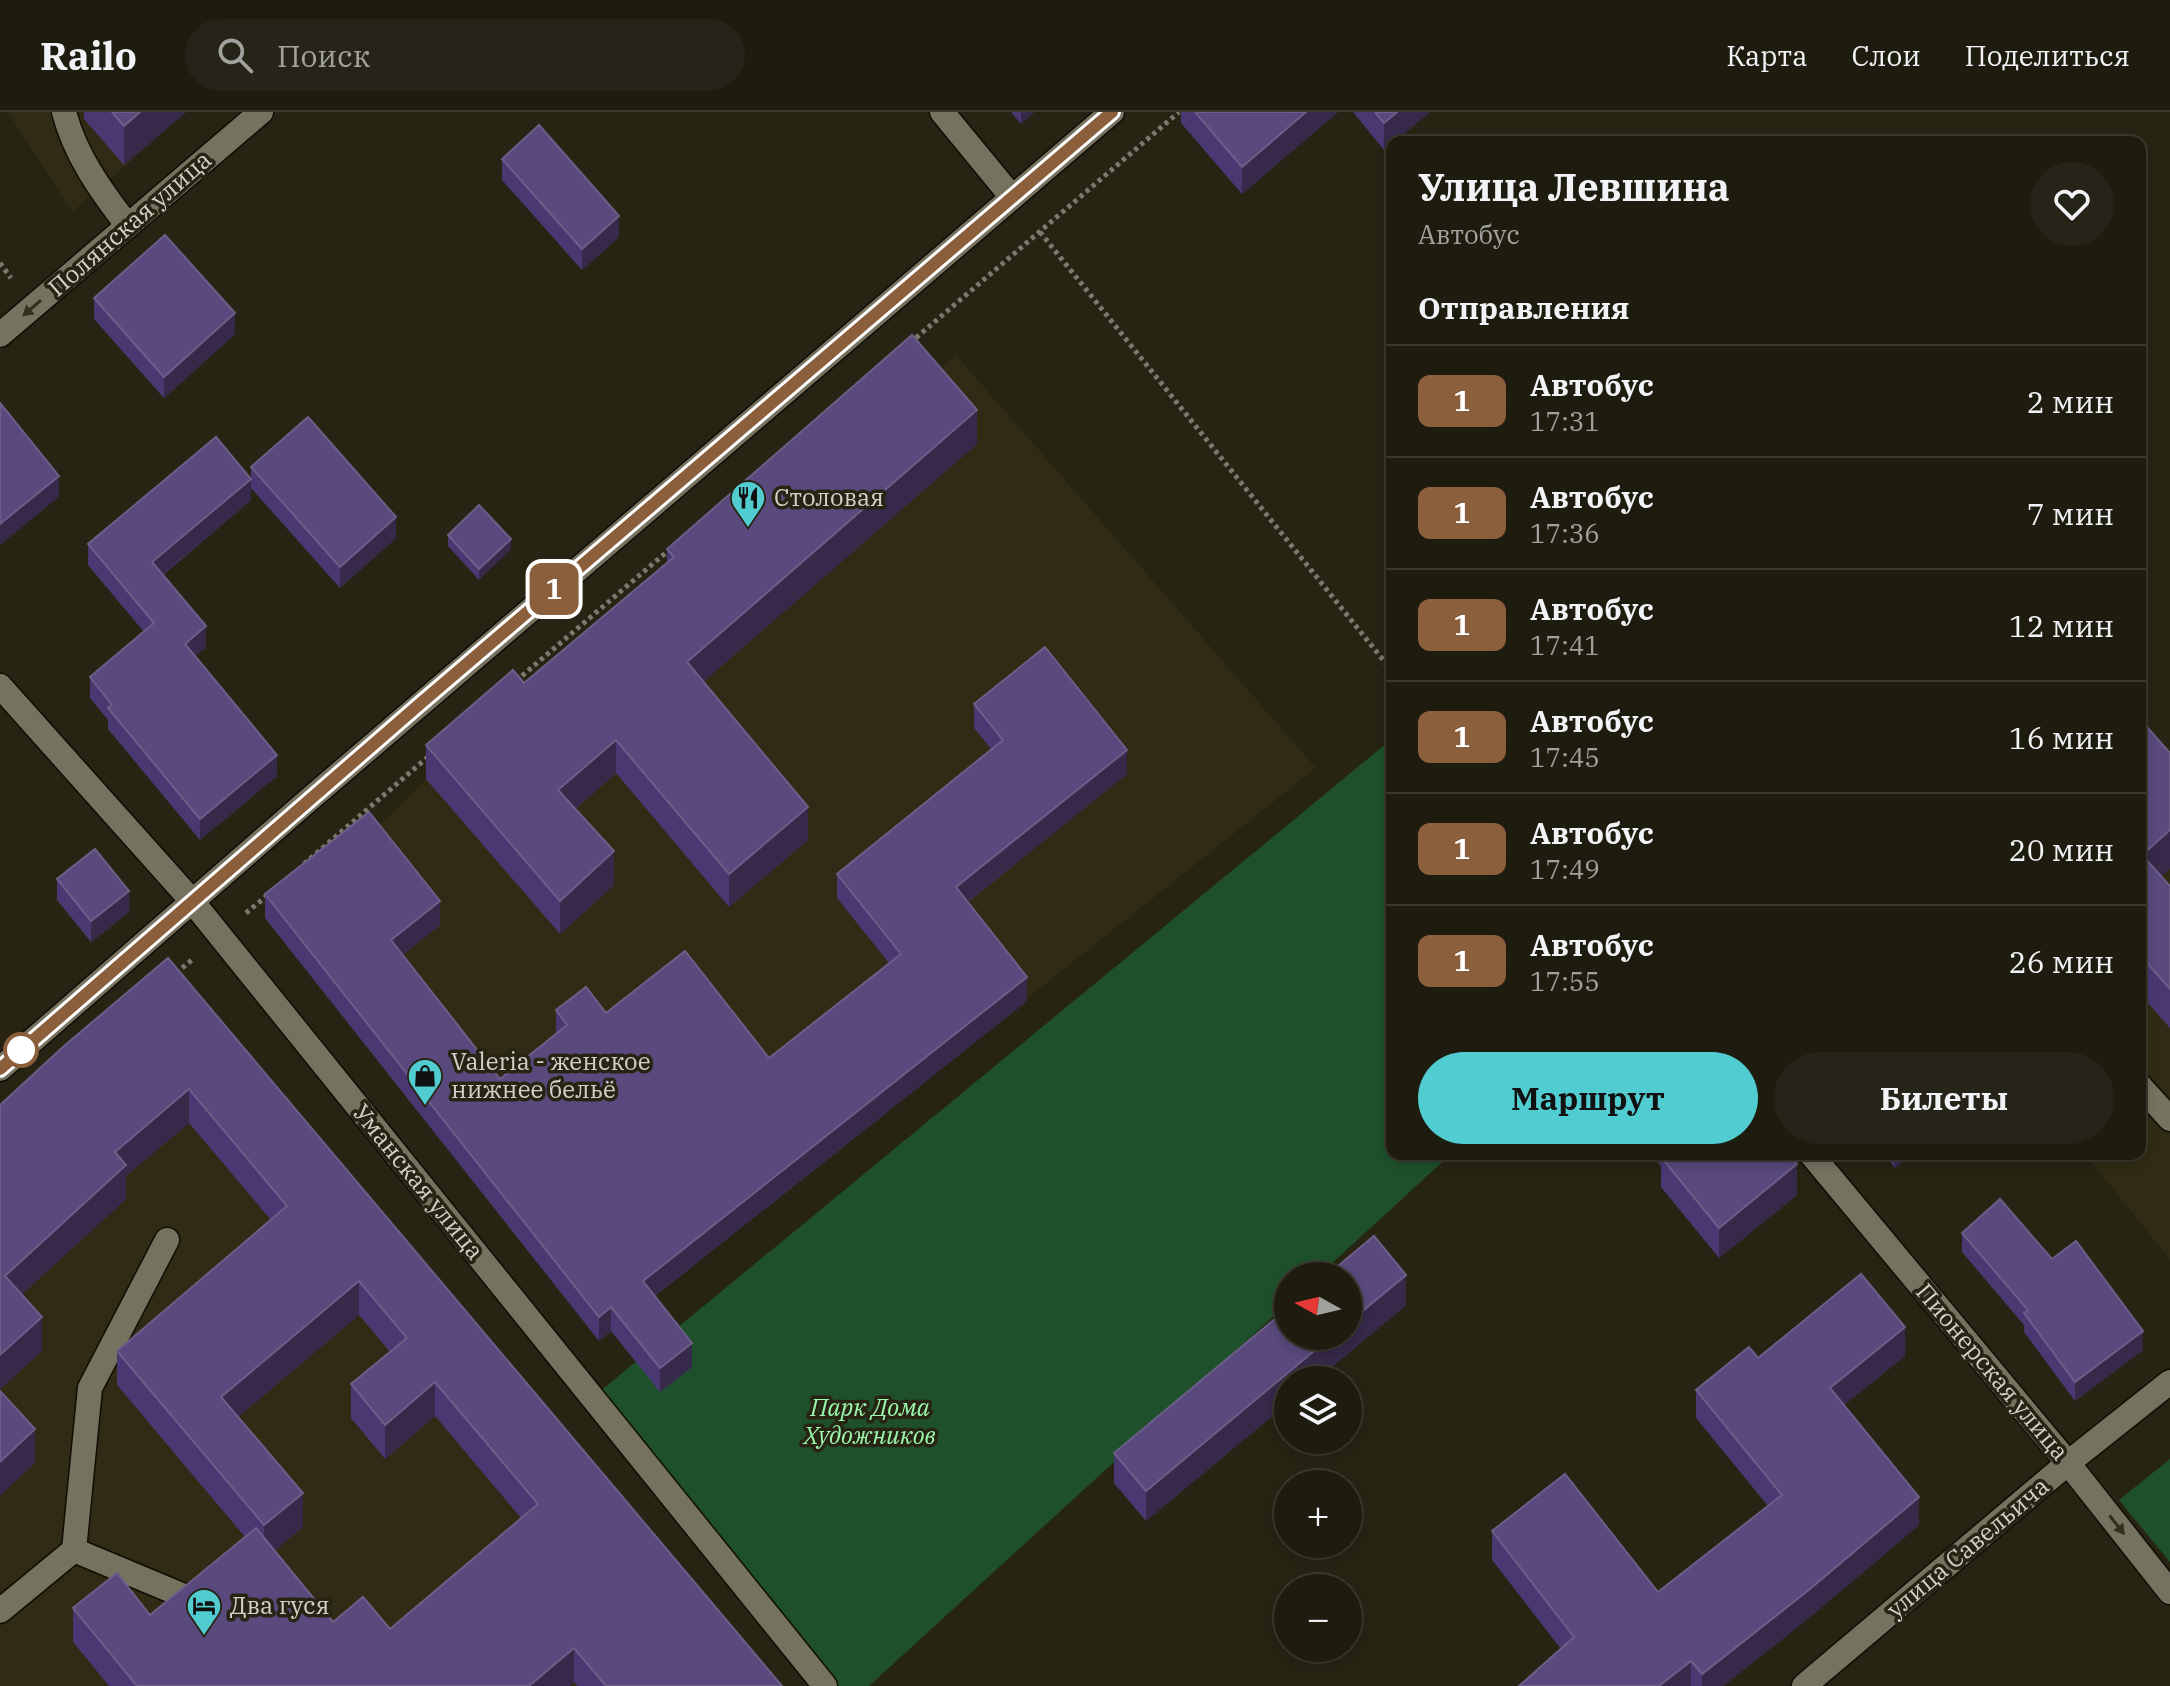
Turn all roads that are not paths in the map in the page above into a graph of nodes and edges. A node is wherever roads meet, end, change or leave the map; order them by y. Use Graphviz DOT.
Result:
graph roads {
  1 [pos="64,112"];
  2 [pos="261,112"];
  3 [pos="942,112"];
  4 [pos="1112,112"];
  5 [pos="1011,196"];
  6 [pos="128,226"];
  7 [pos="0,335"];
  8 [pos="0,686"];
  9 [pos="192,901"];
  10 [pos="0,1069"];
  11 [pos="2146,1093"];
  12 [pos="2170,1119"];
  13 [pos="1816,1160"];
  14 [pos="167,1240"];
  15 [pos="2170,1382"];
  16 [pos="2068,1463"];
  17 [pos="74,1550"];
  18 [pos="2170,1592"];
  19 [pos="184,1596"];
  20 [pos="0,1611"];
  21 [pos="825,1686"];
  22 [pos="1804,1686"];
  1 -- 6 [label="street"];
  2 -- 6 [label="street, Полянская улица"];
  3 -- 5 [label="street"];
  4 -- 5 [label="street"];
  5 -- 9 [label="street"];
  6 -- 7 [label="street, Полянская улица, one-way"];
  8 -- 9 [label="street, Уманская улица"];
  9 -- 10 [label="street"];
  9 -- 21 [label="street, Уманская улица"];
  11 -- 12 [label="street"];
  13 -- 16 [label="street, Пионерская улица"];
  14 -- 17 [label="street"];
  15 -- 16 [label="street, улица Савельича"];
  16 -- 18 [label="street, Пионерская улица, one-way"];
  16 -- 22 [label="street, улица Савельича"];
  17 -- 19 [label="street"];
  17 -- 20 [label="street"];
}
